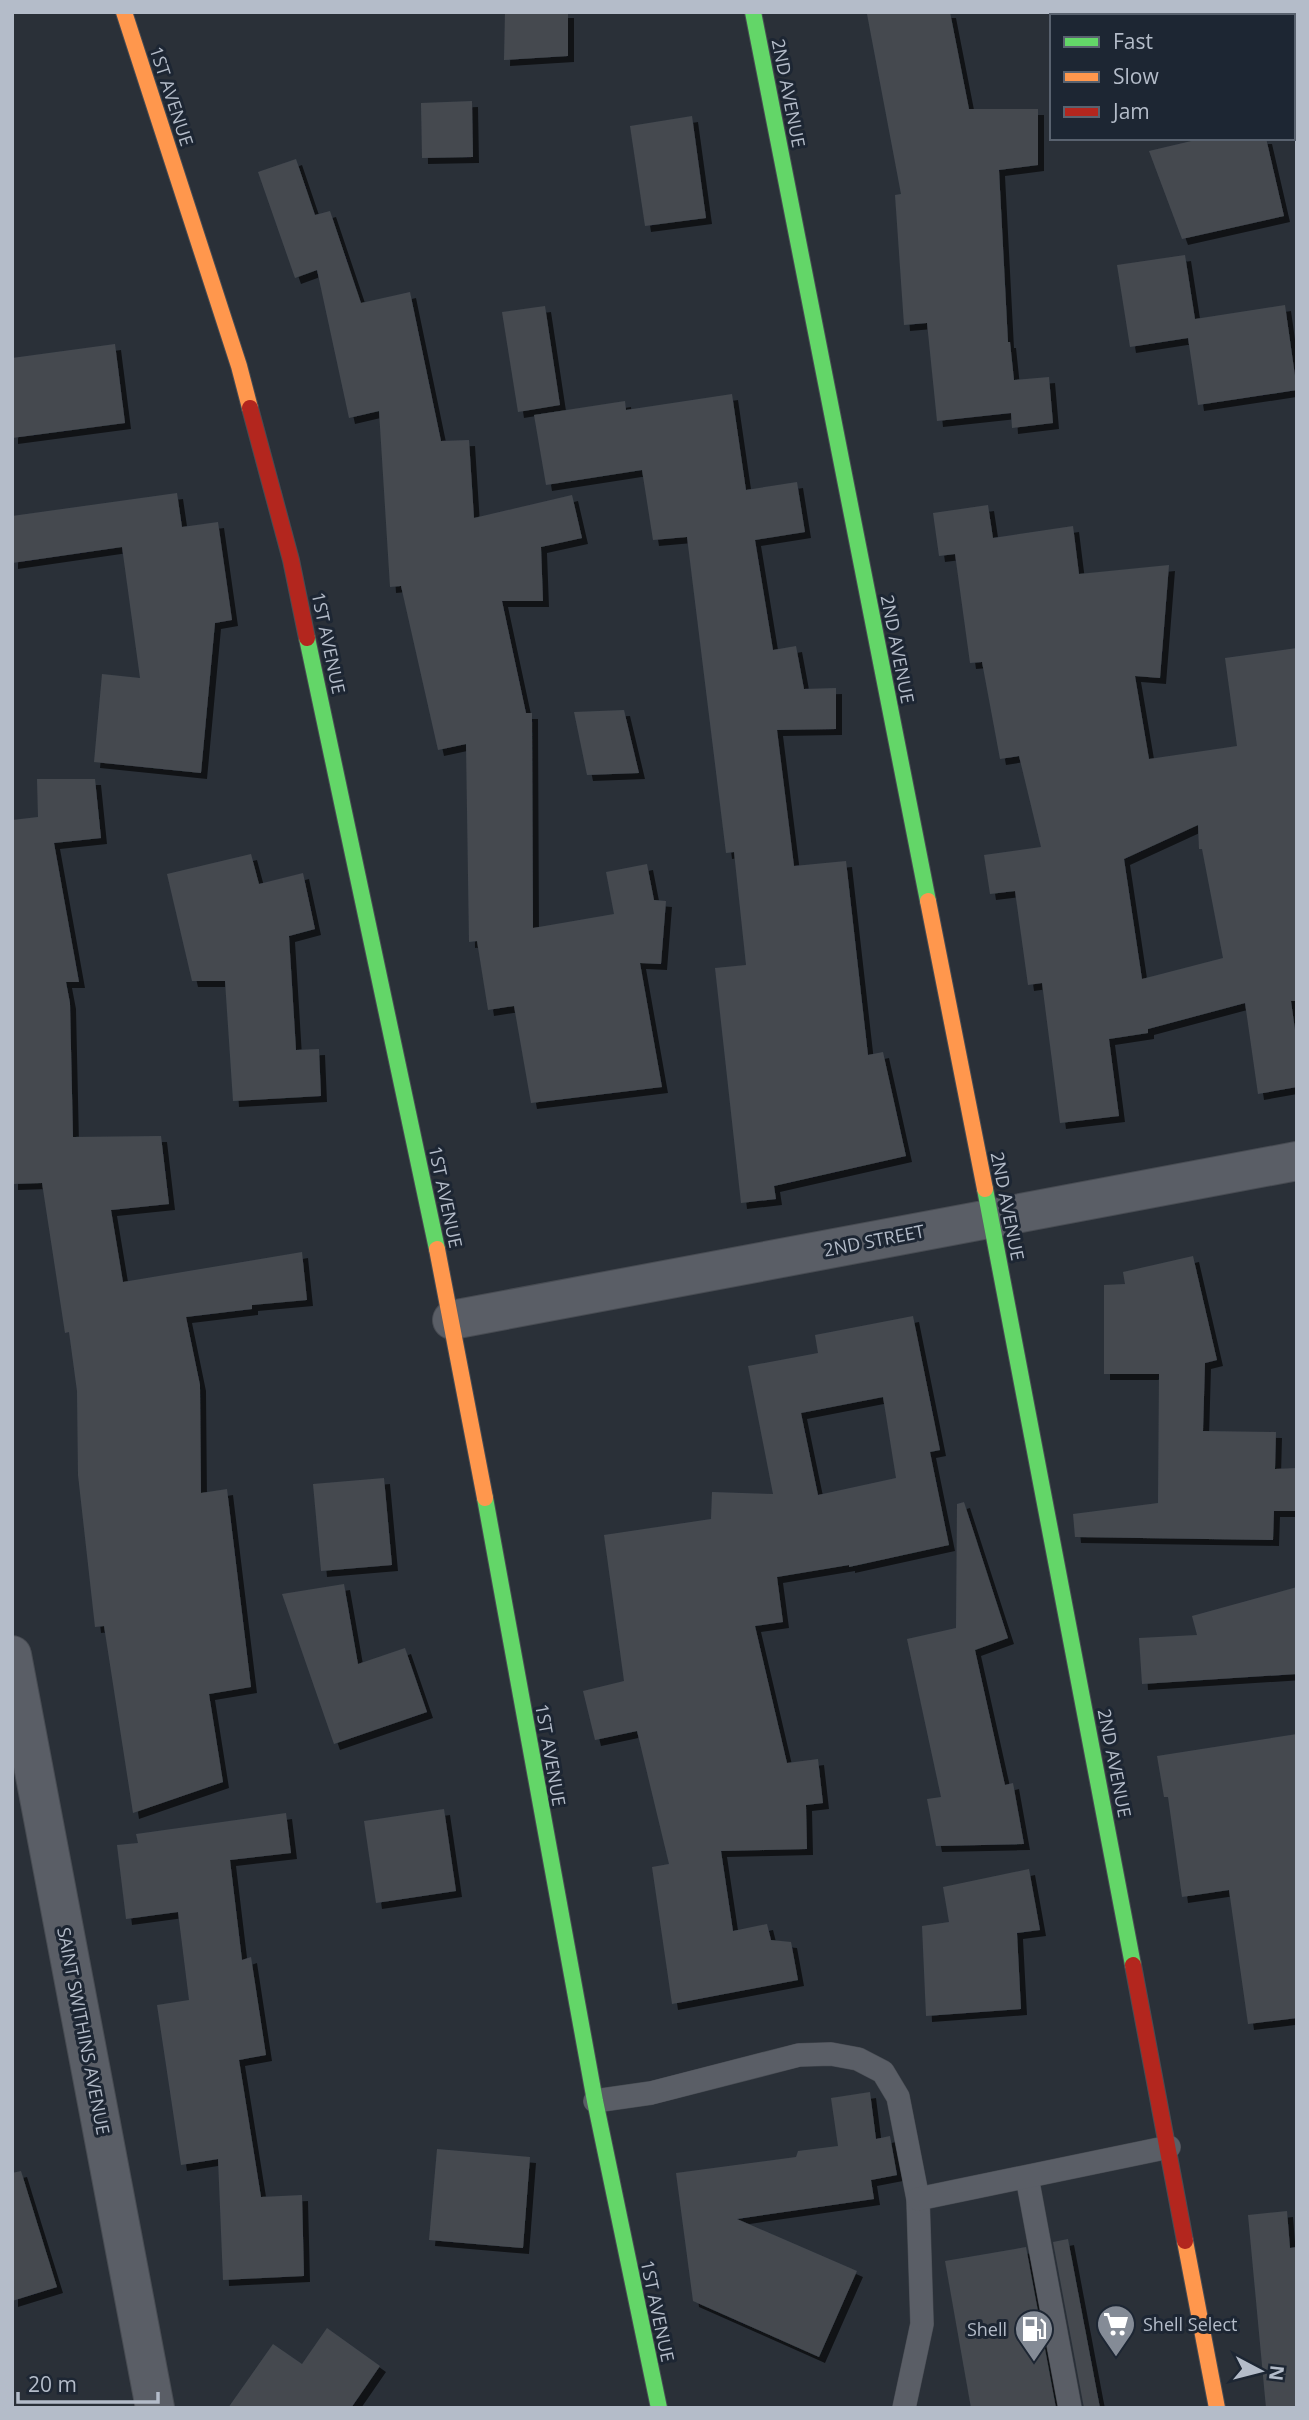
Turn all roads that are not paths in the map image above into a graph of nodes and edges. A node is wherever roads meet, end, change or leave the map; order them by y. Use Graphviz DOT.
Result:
graph roads {
  1 [pos="124,12"];
  2 [pos="754,12"];
  3 [pos="1297,1161"];
  4 [pos="991,1218"];
  5 [pos="452,1320"];
  6 [pos="12,1654"];
  7 [pos="595,2101"];
  8 [pos="1169,2147"];
  9 [pos="1027,2177"];
  10 [pos="918,2199"];
  11 [pos="155,2408"];
  12 [pos="659,2408"];
  13 [pos="904,2408"];
  14 [pos="1070,2408"];
  15 [pos="1217,2408"];
  1 -- 5 [label="street, 1ST AVENUE"];
  2 -- 4 [label="street, 2ND AVENUE"];
  3 -- 4 [label="street, 2ND STREET"];
  4 -- 5 [label="street, 2ND STREET"];
  4 -- 8 [label="street, 2ND AVENUE"];
  5 -- 7 [label="street, 1ST AVENUE"];
  6 -- 11 [label="street, SAINT SWITHINS AVENUE"];
  7 -- 10 [label="lane"];
  7 -- 12 [label="street, 1ST AVENUE"];
  8 -- 9 [label="lane"];
  8 -- 15 [label="street, 2ND AVENUE"];
  9 -- 10 [label="lane"];
  9 -- 14 [label="lane"];
  10 -- 13 [label="lane"];
}
